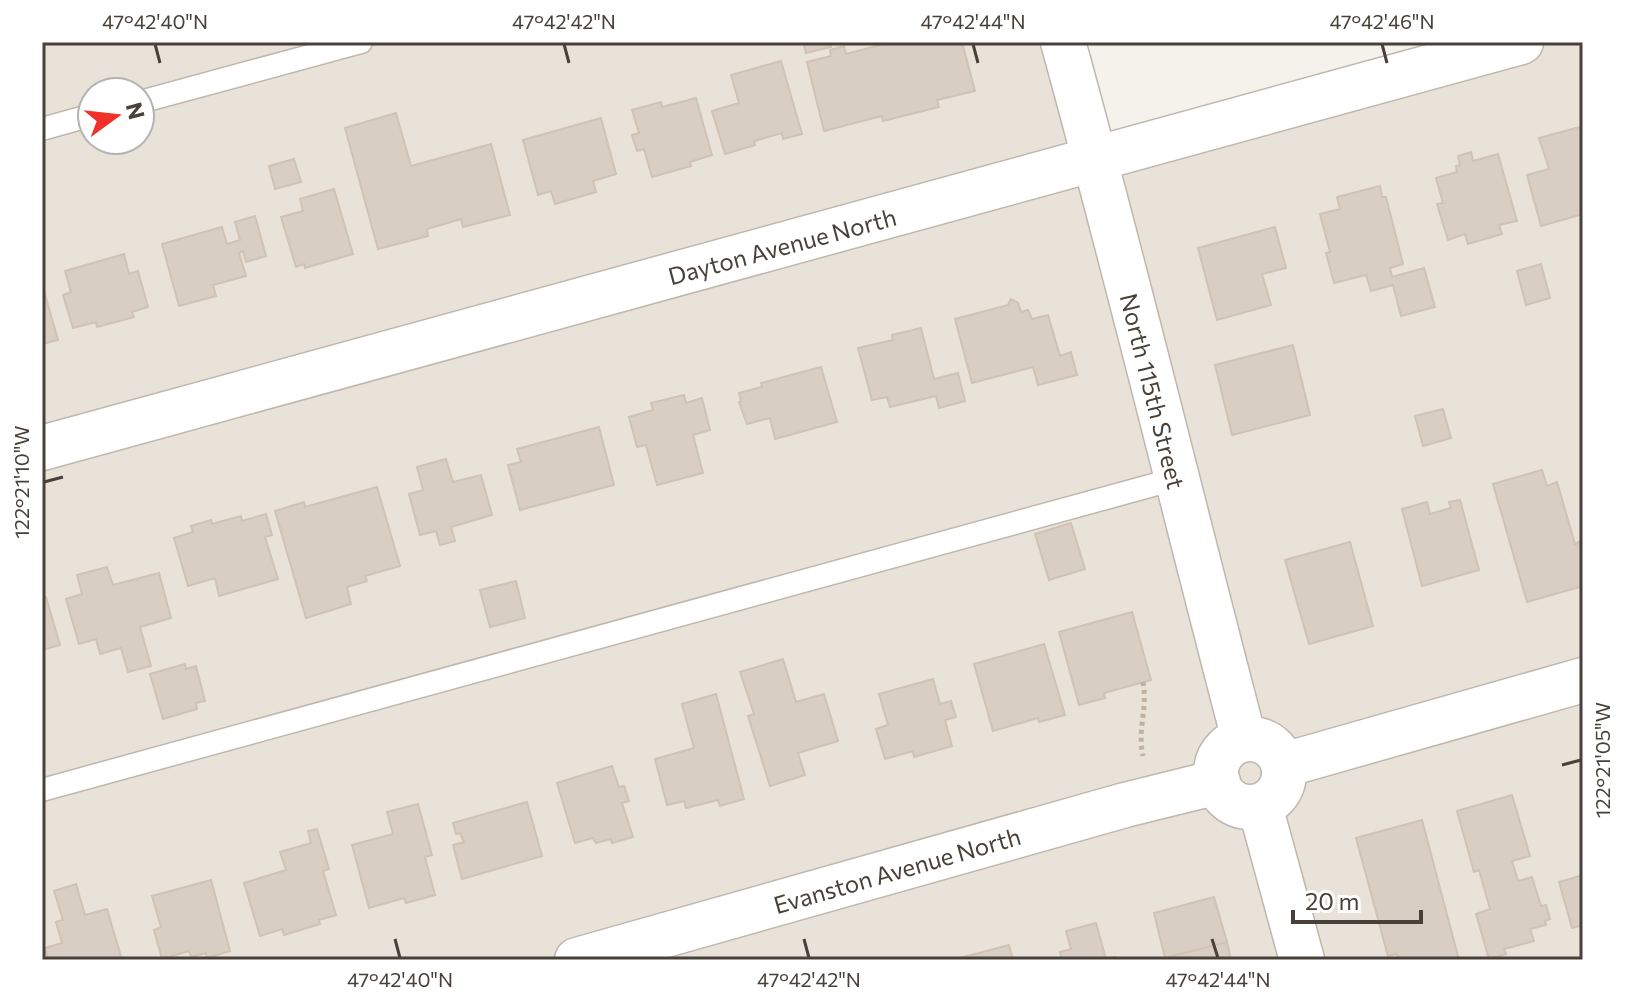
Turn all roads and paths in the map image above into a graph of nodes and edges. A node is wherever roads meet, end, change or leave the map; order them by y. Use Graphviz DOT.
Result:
graph roads {
  1 [pos="361,42"];
  2 [pos="1063,42"];
  3 [pos="1521,42"];
  4 [pos="156,98"];
  5 [pos="76,119"];
  6 [pos="42,129"];
  7 [pos="1096,161"];
  8 [pos="42,448"];
  9 [pos="1175,479"];
  10 [pos="1583,680"];
  11 [pos="1143,682"];
  12 [pos="1244,739"];
  13 [pos="1284,765"];
  14 [pos="1218,782"];
  15 [pos="42,790"];
  16 [pos="1154,798"];
  17 [pos="1260,806"];
  18 [pos="577,960"];
  19 [pos="1302,960"];
  1 -- 4 [label="lane"];
  2 -- 7 [label="street, North 115th Street"];
  3 -- 7 [label="street, Dayton Avenue North"];
  5 -- 6 [label="lane"];
  7 -- 8 [label="street, Dayton Avenue North"];
  7 -- 9 [label="street, North 115th Street"];
  9 -- 12 [label="street, North 115th Street"];
  9 -- 15 [label="lane"];
  10 -- 13 [label="street"];
  11 -- 16 [label="path"];
  12 -- 13 [label="street"];
  12 -- 14 [label="street"];
  13 -- 17 [label="street"];
  14 -- 16 [label="street, Evanston Avenue North"];
  14 -- 17 [label="street"];
  16 -- 18 [label="street, Evanston Avenue North"];
  17 -- 19 [label="street"];
}
